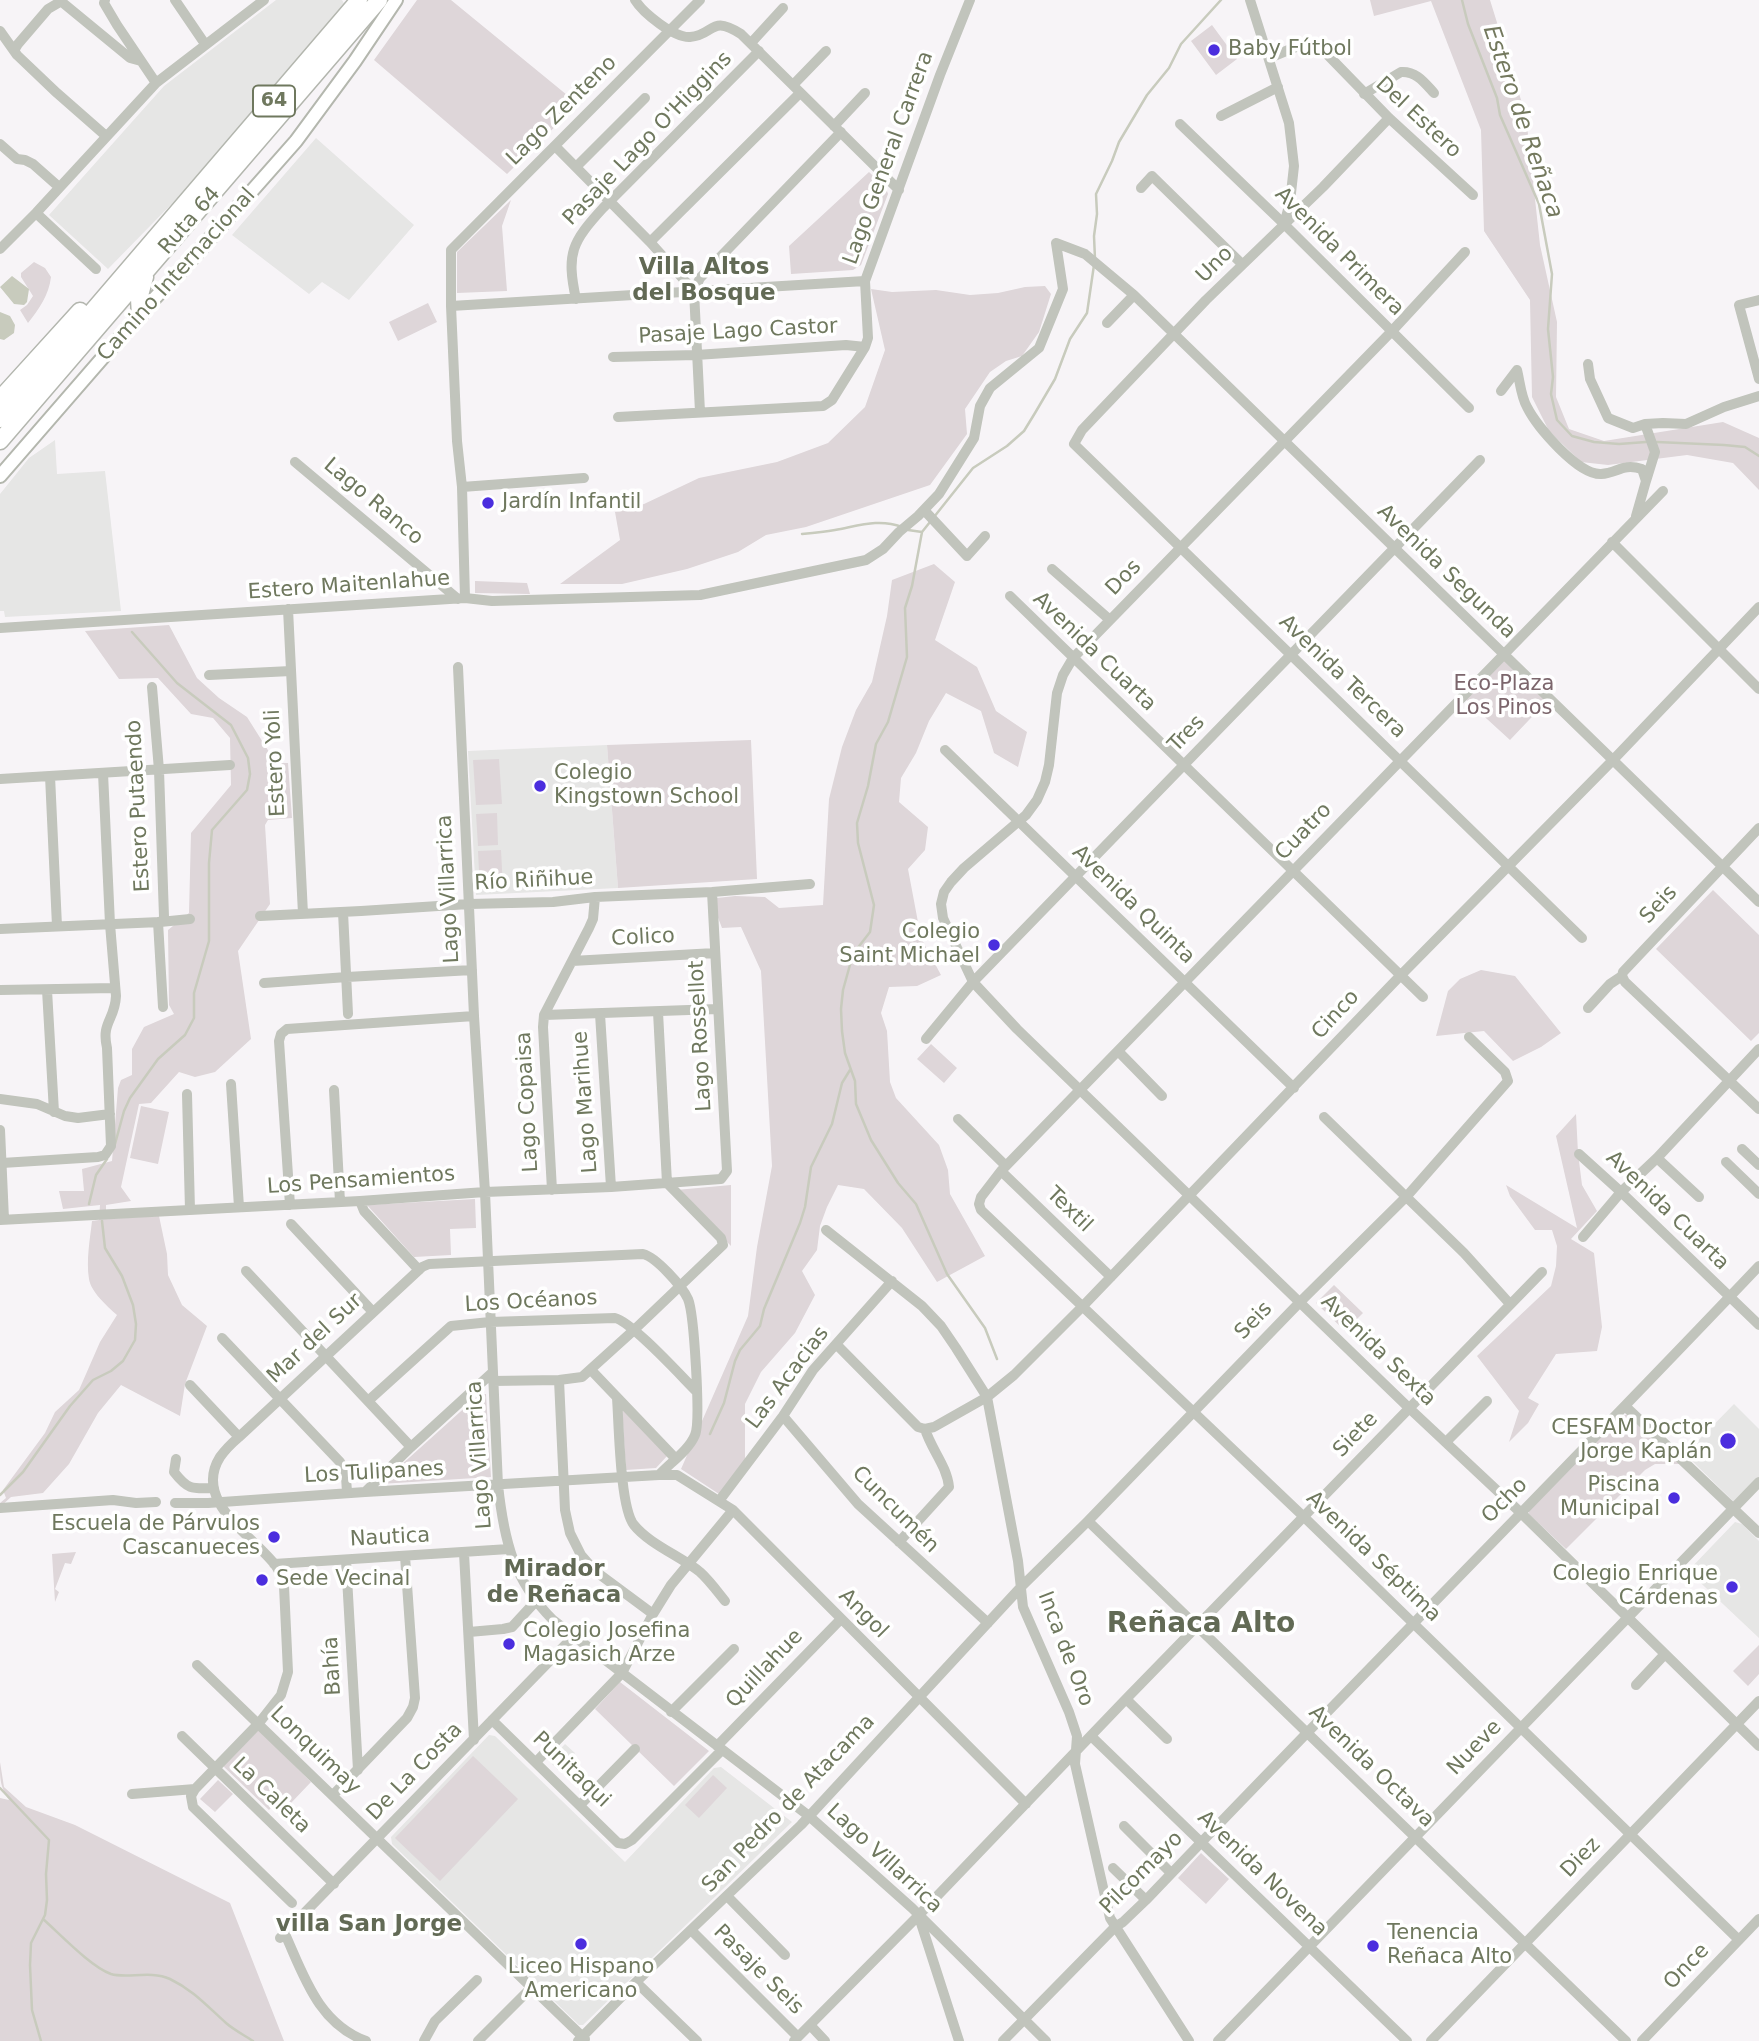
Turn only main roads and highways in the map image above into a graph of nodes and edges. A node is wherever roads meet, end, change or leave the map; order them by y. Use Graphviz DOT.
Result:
graph roads {
  1 [pos="359,0"];
  2 [pos="379,0"];
  3 [pos="396,0"];
  4 [pos="144,253"];
  5 [pos="148,269"];
  6 [pos="140,315"];
  7 [pos="0,399"];
  8 [pos="0,419"];
  9 [pos="0,441"];
  10 [pos="0,476"];
  1 -- 4 [label="highway, Ruta 64 / 64"];
  2 -- 5 [label="highway, Ruta 64 / 64"];
  3 -- 6 [label="main road, Camino Internacional"];
  4 -- 7 [label="highway"];
  4 -- 8 [label="highway, Ruta 64 / 64"];
  5 -- 6 [label="highway"];
  5 -- 9 [label="highway, Ruta 64 / 64"];
  6 -- 10 [label="main road, Camino Internacional"];
}
